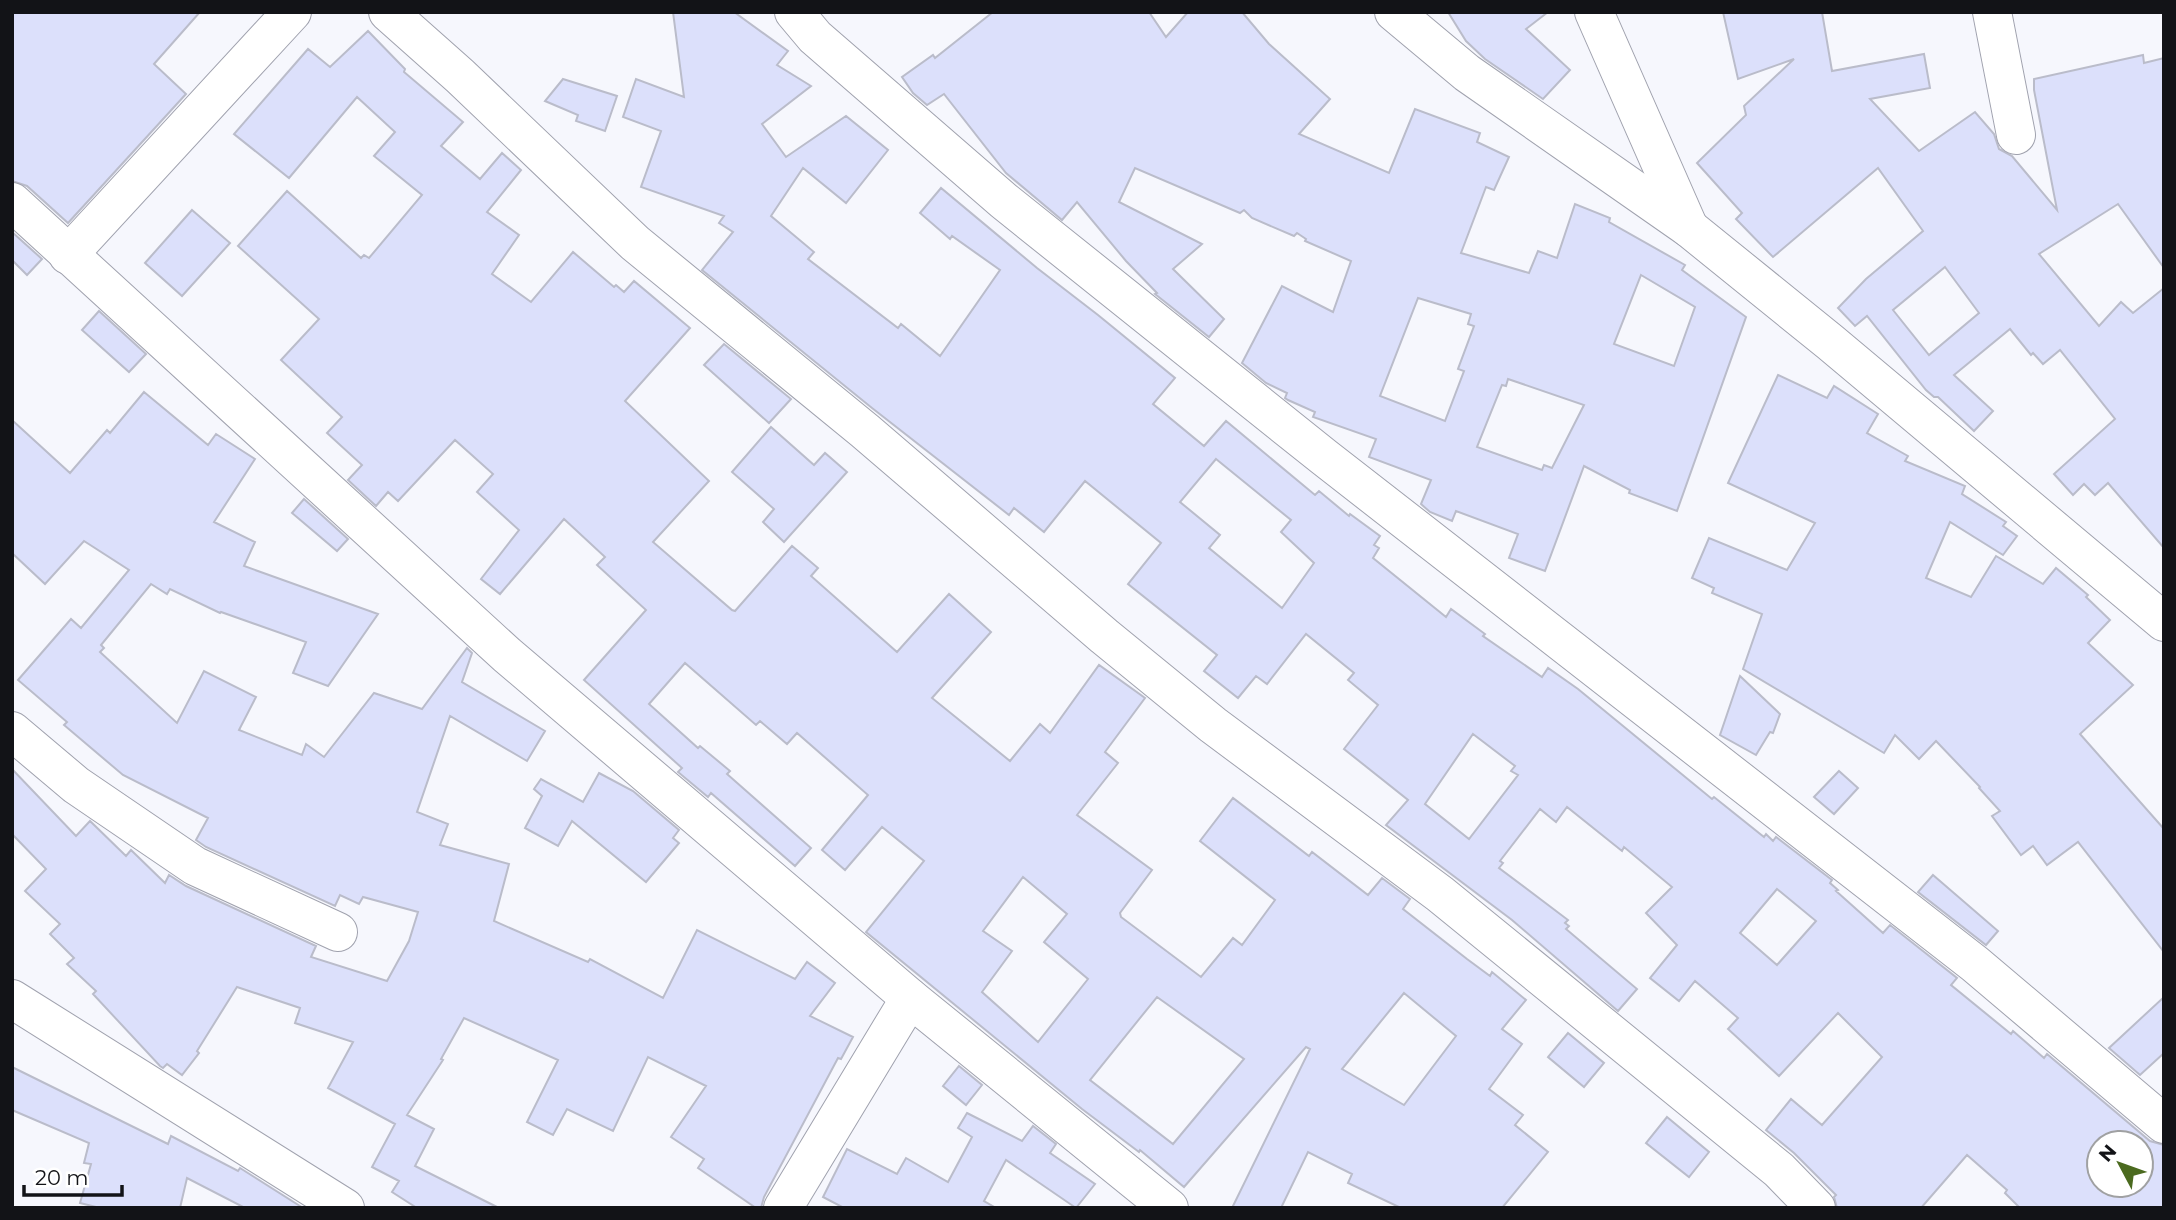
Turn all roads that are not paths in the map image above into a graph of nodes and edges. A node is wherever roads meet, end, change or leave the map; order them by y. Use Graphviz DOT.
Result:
graph roads {
  1 [pos="292,12"];
  2 [pos="388,12"];
  3 [pos="794,12"];
  4 [pos="1394,12"];
  5 [pos="1594,12"];
  6 [pos="1992,12"];
  7 [pos="2016,135"];
  8 [pos="12,202"];
  9 [pos="1689,228"];
  10 [pos="68,255"];
  11 [pos="2164,622"];
  12 [pos="12,731"];
  13 [pos="338,932"];
  14 [pos="910,998"];
  15 [pos="12,999"];
  16 [pos="2164,1124"];
  17 [pos="345,1208"];
  18 [pos="783,1208"];
  19 [pos="1169,1208"];
  20 [pos="1816,1208"];
  1 -- 10 [label="street"];
  2 -- 20 [label="street"];
  3 -- 16 [label="street"];
  4 -- 9 [label="street"];
  5 -- 9 [label="street"];
  6 -- 7 [label="street"];
  8 -- 10 [label="street"];
  9 -- 11 [label="street"];
  10 -- 14 [label="street"];
  12 -- 13 [label="street"];
  14 -- 18 [label="street"];
  14 -- 19 [label="street"];
  15 -- 17 [label="street"];
}
